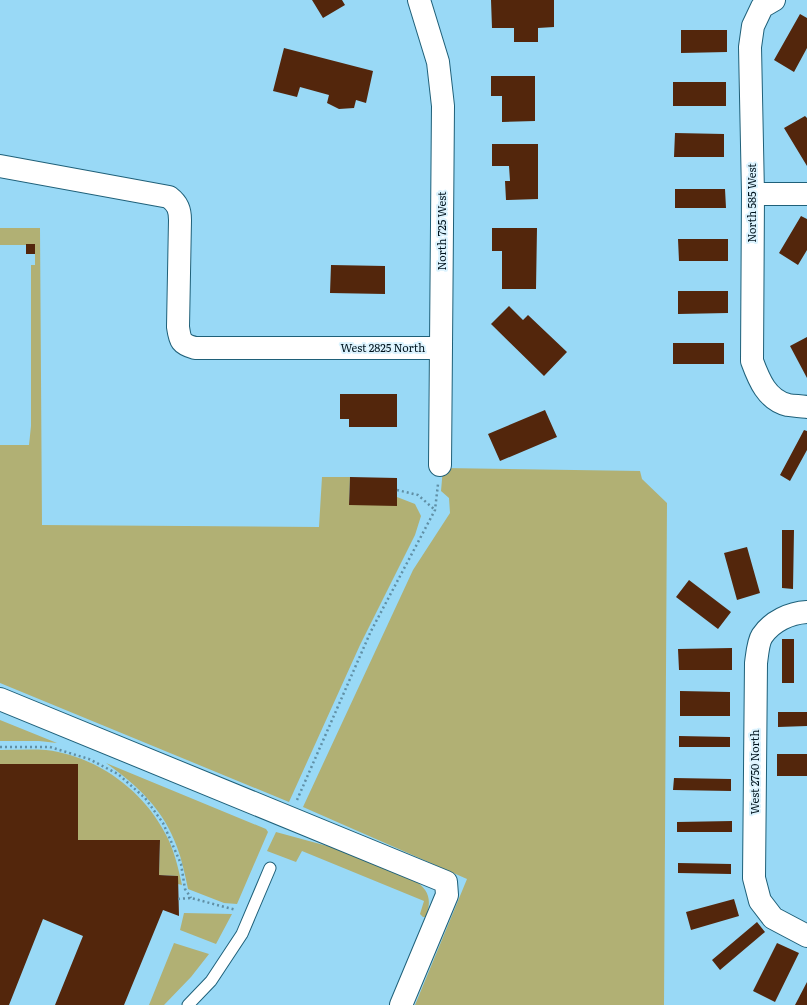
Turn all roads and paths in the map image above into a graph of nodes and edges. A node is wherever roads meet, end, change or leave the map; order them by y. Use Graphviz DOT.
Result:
graph roads {
  1 [pos="419,0"];
  2 [pos="768,3"];
  3 [pos="0,166"];
  4 [pos="753,194"];
  5 [pos="807,194"];
  6 [pos="442,348"];
  7 [pos="807,407"];
  8 [pos="440,465"];
  9 [pos="397,490"];
  10 [pos="435,510"];
  11 [pos="807,612"];
  12 [pos="0,699"];
  13 [pos="0,747"];
  14 [pos="289,817"];
  15 [pos="270,868"];
  16 [pos="192,898"];
  17 [pos="178,899"];
  18 [pos="236,910"];
  19 [pos="807,936"];
  20 [pos="188,1005"];
  21 [pos="401,1005"];
  1 -- 6 [label="street, North 725 West"];
  2 -- 4 [label="street, North 585 West"];
  3 -- 6 [label="street, West 2825 North"];
  4 -- 5 [label="street"];
  4 -- 7 [label="street, North 585 West"];
  6 -- 8 [label="street, North 725 West"];
  8 -- 10 [label="path"];
  9 -- 10 [label="path"];
  10 -- 14 [label="path"];
  11 -- 19 [label="street, West 2750 North"];
  12 -- 14 [label="street"];
  13 -- 16 [label="path"];
  14 -- 21 [label="street"];
  15 -- 20 [label="lane"];
  16 -- 17 [label="path"];
  16 -- 18 [label="path"];
}
